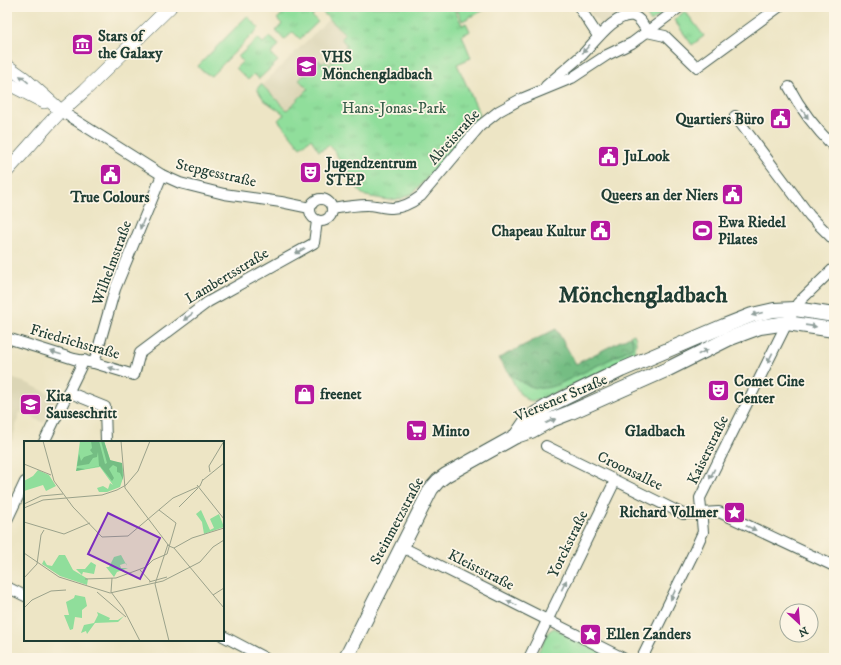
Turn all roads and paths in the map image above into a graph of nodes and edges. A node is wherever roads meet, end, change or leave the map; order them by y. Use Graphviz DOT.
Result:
graph roads {
  1 [pos="170,7"];
  2 [pos="579,7"];
  3 [pos="680,7"];
  4 [pos="779,7"];
  5 [pos="647,32"];
  6 [pos="598,36"];
  7 [pos="7,66"];
  8 [pos="7,84"];
  9 [pos="789,87"];
  10 [pos="541,90"];
  11 [pos="61,111"];
  12 [pos="735,116"];
  13 [pos="834,147"];
  14 [pos="7,171"];
  15 [pos="162,175"];
  16 [pos="310,208"];
  17 [pos="332,209"];
  18 [pos="316,221"];
  19 [pos="834,240"];
  20 [pos="834,268"];
  21 [pos="795,309"];
  22 [pos="834,315"];
  23 [pos="787,323"];
  24 [pos="834,330"];
  25 [pos="7,338"];
  26 [pos="84,360"];
  27 [pos="94,363"];
  28 [pos="134,375"];
  29 [pos="68,392"];
  30 [pos="516,436"];
  31 [pos="44,441"];
  32 [pos="106,441"];
  33 [pos="546,446"];
  34 [pos="615,481"];
  35 [pos="24,484"];
  36 [pos="702,514"];
  37 [pos="7,520"];
  38 [pos="402,547"];
  39 [pos="834,566"];
  40 [pos="7,587"];
  41 [pos="24,596"];
  42 [pos="548,620"];
  43 [pos="224,637"];
  44 [pos="265,658"];
  45 [pos="346,658"];
  46 [pos="529,658"];
  47 [pos="624,658"];
  48 [pos="642,658"];
  1 -- 11 [label="street"];
  2 -- 6 [label="street"];
  3 -- 5 [label="street, Abteistraße"];
  4 -- 5 [label="street"];
  5 -- 6 [label="street, Abteistraße"];
  5 -- 10 [label="street, Abteistraße"];
  6 -- 10 [label="street, Abteistraße, one-way"];
  11 -- 7 [label="street, one-way"];
  8 -- 11 [label="street"];
  9 -- 13 [label="street, one-way"];
  10 -- 17 [label="street, Abteistraße"];
  11 -- 14 [label="street"];
  11 -- 15 [label="street, Stepgesstraße"];
  12 -- 19 [label="street"];
  15 -- 16 [label="street, Stepgesstraße"];
  15 -- 27 [label="street, Wilhelmstraße, one-way"];
  16 -- 17 [label="street"];
  16 -- 18 [label="street"];
  17 -- 18 [label="street"];
  18 -- 28 [label="street, Lambertsstraße, one-way"];
  20 -- 21 [label="street, Kaiserstraße"];
  21 -- 22 [label="main road, Viersener Straße"];
  21 -- 23 [label="street, Kaiserstraße"];
  21 -- 30 [label="main road, Viersener Straße, one-way"];
  23 -- 24 [label="main road, Viersener Straße, one-way"];
  30 -- 23 [label="main road, Viersener Straße, one-way"];
  23 -- 36 [label="street, Kaiserstraße, one-way"];
  26 -- 25 [label="street, Friedrichstraße, one-way"];
  26 -- 27 [label="street, Friedrichstraße"];
  26 -- 29 [label="street"];
  28 -- 27 [label="street, Friedrichstraße, one-way"];
  29 -- 31 [label="street"];
  29 -- 32 [label="street"];
  30 -- 38 [label="main road, Steinmetzstraße"];
  33 -- 34 [label="street, Croonsallee"];
  34 -- 36 [label="street, Croonsallee"];
  42 -- 34 [label="street, Yorckstraße, one-way"];
  35 -- 37 [label="street"];
  36 -- 39 [label="street, Croonsallee, one-way"];
  36 -- 48 [label="street, Kaiserstraße, one-way"];
  42 -- 38 [label="street, Kleiststraße, one-way"];
  38 -- 45 [label="main road, Steinmetzstraße"];
  40 -- 41 [label="street"];
  42 -- 46 [label="street, Yorckstraße"];
  42 -- 47 [label="street, Kleiststraße"];
  43 -- 44 [label="street"];
}
